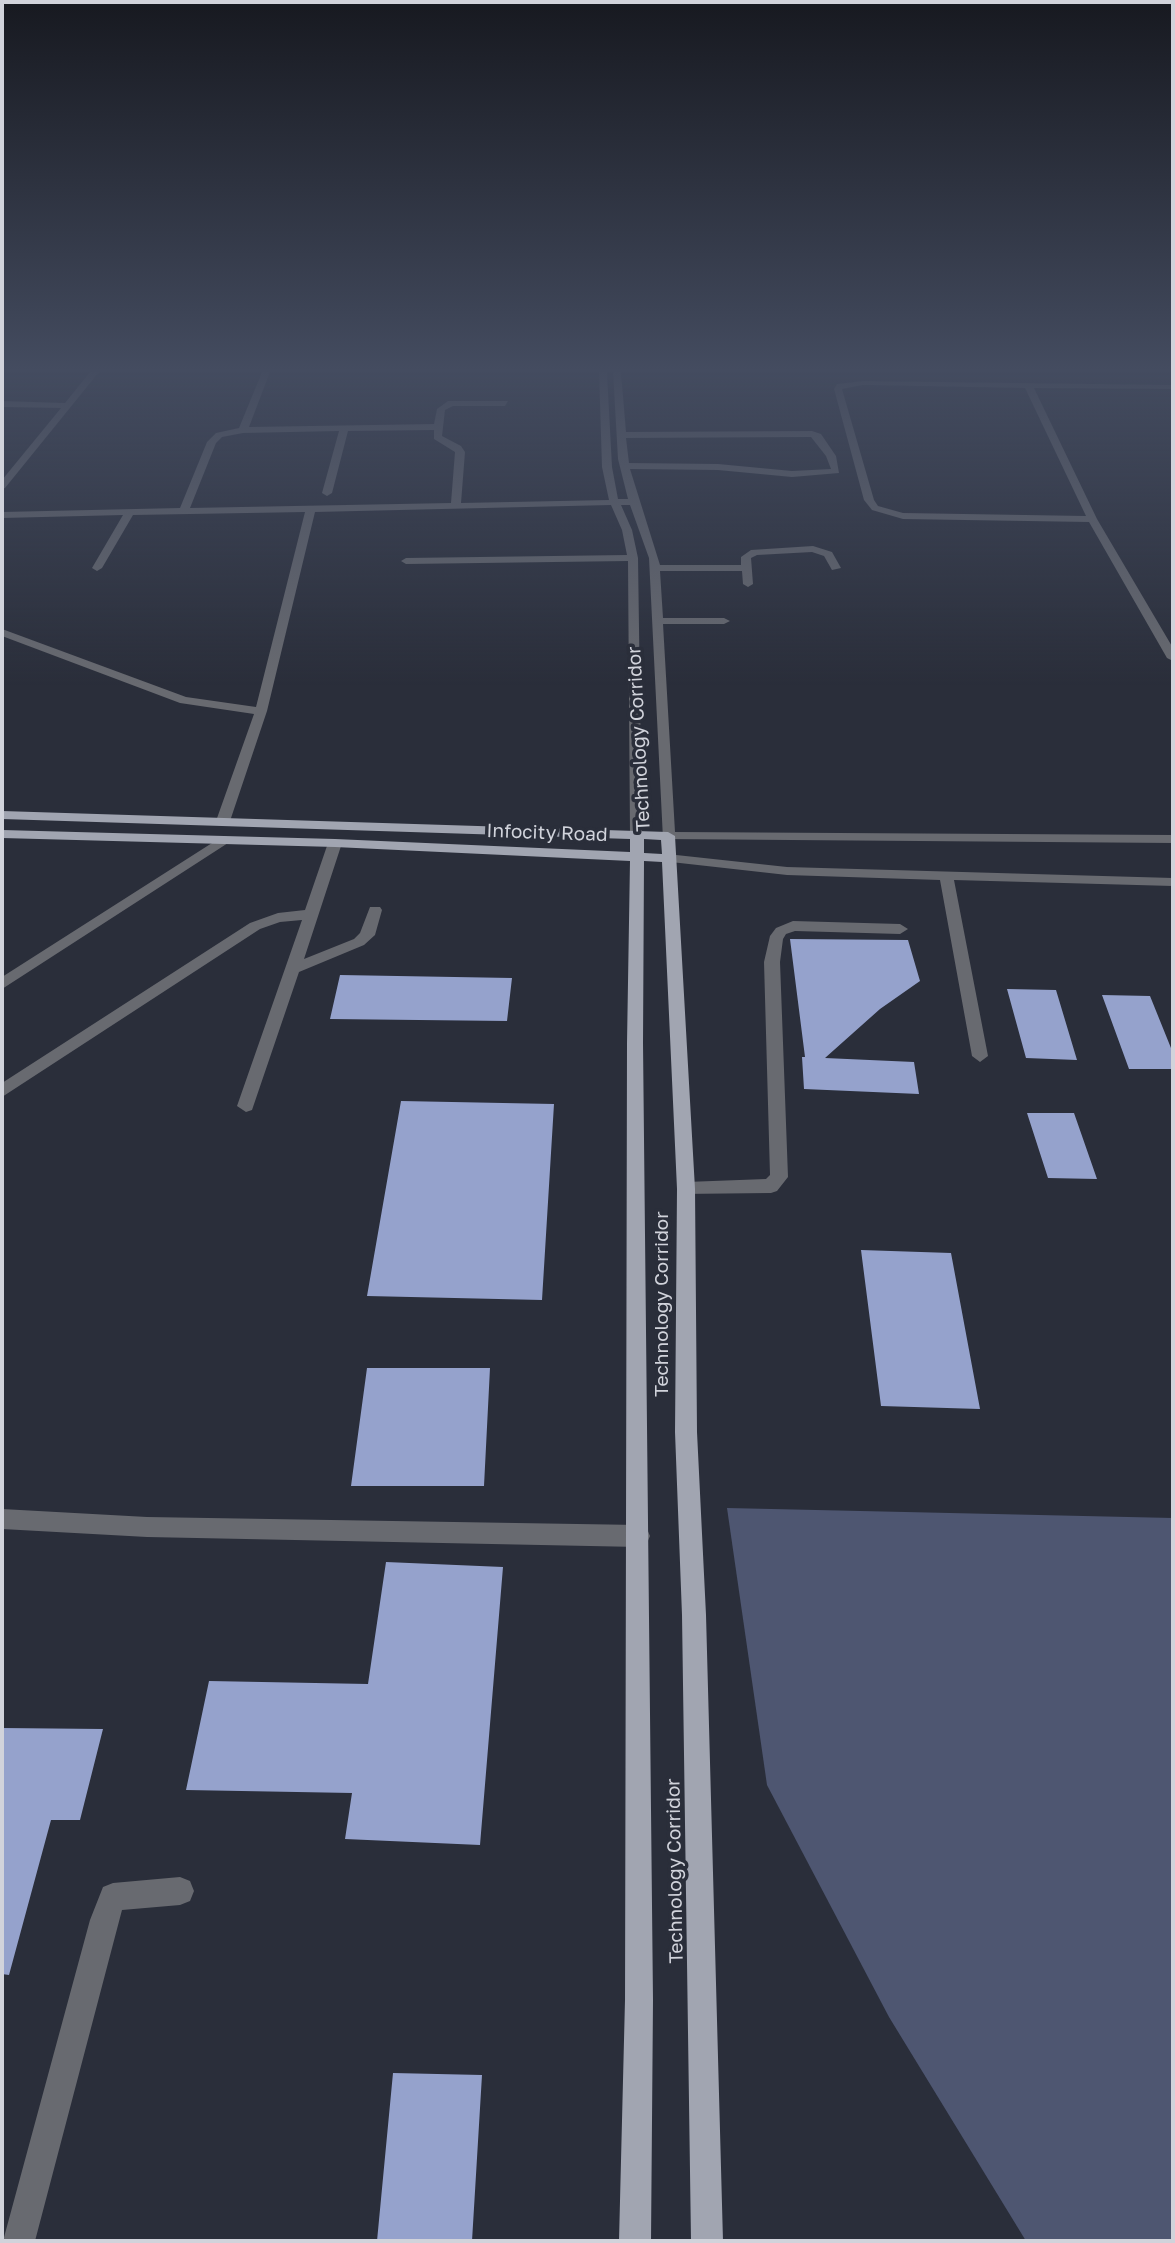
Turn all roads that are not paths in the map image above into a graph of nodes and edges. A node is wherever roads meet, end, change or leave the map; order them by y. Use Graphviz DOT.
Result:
graph roads {
  1 [pos="198,477"];
  2 [pos="331,477"];
  3 [pos="458,477"];
  4 [pos="609,477"];
  5 [pos="627,477"];
  6 [pos="862,477"];
  7 [pos="1071,477"];
  8 [pos="327,493"];
  9 [pos="634,502"];
  10 [pos="615,503"];
  11 [pos="456,506"];
  12 [pos="311,509"];
  13 [pos="183,512"];
  14 [pos="129,513"];
  15 [pos="2,515"];
  16 [pos="1092,519"];
  17 [pos="633,558"];
  18 [pos="406,561"];
  19 [pos="97,568"];
  20 [pos="655,568"];
  21 [pos="746,568"];
  22 [pos="836,568"];
  23 [pos="748,584"];
  24 [pos="658,621"];
  25 [pos="724,621"];
  26 [pos="2,632"];
  27 [pos="1173,658"];
  28 [pos="261,711"];
  29 [pos="2,815"];
  30 [pos="223,821"];
  31 [pos="2,834"];
  32 [pos="1173,839"];
  33 [pos="223,840"];
  34 [pos="335,844"];
  35 [pos="636,845"];
  36 [pos="668,847"];
  37 [pos="946,875"];
  38 [pos="1173,882"];
  39 [pos="374,910"];
  40 [pos="310,914"];
  41 [pos="900,929"];
  42 [pos="292,969"];
  43 [pos="2,984"];
  44 [pos="980,1056"];
  45 [pos="2,1091"];
  46 [pos="246,1106"];
  47 [pos="686,1189"];
  48 [pos="2,1519"];
  49 [pos="639,1536"];
  50 [pos="180,1891"];
  51 [pos="19,2241"];
  52 [pos="635,2241"];
  53 [pos="707,2241"];
  1 -- 13 [label="street"];
  2 -- 8 [label="street"];
  3 -- 11 [label="street"];
  4 -- 10 [label="street"];
  5 -- 9 [label="street, Technology Corridor"];
  6 -- 16 [label="street"];
  7 -- 16 [label="street"];
  9 -- 10 [label="street"];
  9 -- 20 [label="street, Technology Corridor"];
  10 -- 11 [label="street"];
  10 -- 17 [label="street"];
  11 -- 12 [label="street"];
  12 -- 13 [label="street"];
  12 -- 28 [label="street"];
  13 -- 14 [label="street"];
  14 -- 15 [label="street"];
  14 -- 19 [label="street"];
  16 -- 27 [label="street"];
  17 -- 18 [label="street"];
  17 -- 35 [label="street"];
  20 -- 21 [label="street"];
  20 -- 24 [label="street, Technology Corridor"];
  21 -- 22 [label="street"];
  21 -- 23 [label="street"];
  24 -- 25 [label="street"];
  24 -- 36 [label="street, Technology Corridor"];
  26 -- 28 [label="street"];
  28 -- 30 [label="street"];
  29 -- 30 [label="main road, Infocity Road"];
  30 -- 35 [label="main road, Infocity Road"];
  31 -- 33 [label="main road, Infocity Road"];
  32 -- 36 [label="street, Infocity Road"];
  33 -- 34 [label="main road, Infocity Road"];
  33 -- 43 [label="street"];
  34 -- 35 [label="main road, Infocity Road"];
  34 -- 40 [label="street"];
  35 -- 36 [label="main road, Infocity Road"];
  35 -- 36 [label="main road, Infocity Road"];
  35 -- 49 [label="main road"];
  36 -- 37 [label="street, Infocity Road"];
  36 -- 47 [label="main road, Technology Corridor"];
  37 -- 38 [label="street, Infocity Road"];
  37 -- 44 [label="street"];
  39 -- 42 [label="street"];
  40 -- 42 [label="street"];
  40 -- 45 [label="street"];
  41 -- 47 [label="street"];
  42 -- 46 [label="street"];
  47 -- 53 [label="main road, Technology Corridor"];
  48 -- 49 [label="street"];
  49 -- 52 [label="main road"];
  50 -- 51 [label="street"];
}
